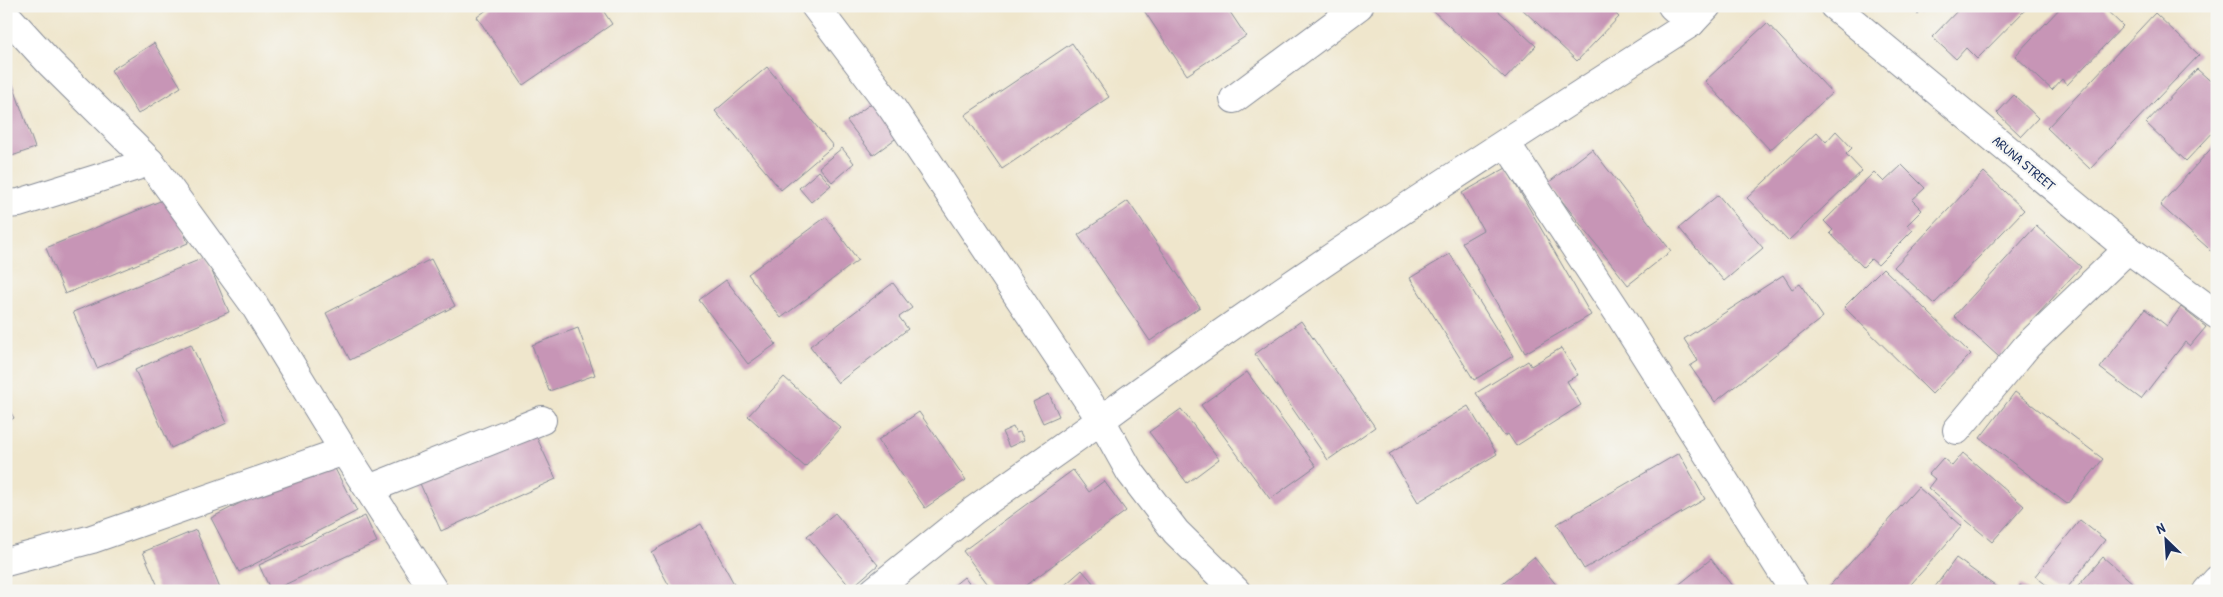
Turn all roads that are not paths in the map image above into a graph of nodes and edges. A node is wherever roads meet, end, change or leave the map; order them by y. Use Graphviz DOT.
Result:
graph roads {
  1 [pos="816,6"];
  2 [pos="1359,6"];
  3 [pos="1834,6"];
  4 [pos="1690,12"];
  5 [pos="6,15"];
  6 [pos="1234,99"];
  7 [pos="1506,142"];
  8 [pos="150,162"];
  9 [pos="6,204"];
  10 [pos="2128,249"];
  11 [pos="2217,316"];
  12 [pos="542,420"];
  13 [pos="1101,420"];
  14 [pos="1957,430"];
  15 [pos="344,451"];
  16 [pos="369,489"];
  17 [pos="6,562"];
  18 [pos="2217,580"];
  19 [pos="434,591"];
  20 [pos="874,591"];
  21 [pos="1236,591"];
  22 [pos="1794,591"];
  23 [pos="2207,591"];
  1 -- 13 [label="street"];
  2 -- 6 [label="street"];
  3 -- 10 [label="street, ARUNA STREET"];
  4 -- 7 [label="street"];
  5 -- 8 [label="street"];
  7 -- 13 [label="street"];
  7 -- 22 [label="street"];
  8 -- 9 [label="street"];
  8 -- 15 [label="street"];
  10 -- 11 [label="street, ARUNA STREET"];
  10 -- 14 [label="street"];
  12 -- 16 [label="street"];
  13 -- 20 [label="street"];
  13 -- 21 [label="street"];
  15 -- 16 [label="street"];
  15 -- 17 [label="street"];
  16 -- 19 [label="street"];
  18 -- 23 [label="street"];
}
